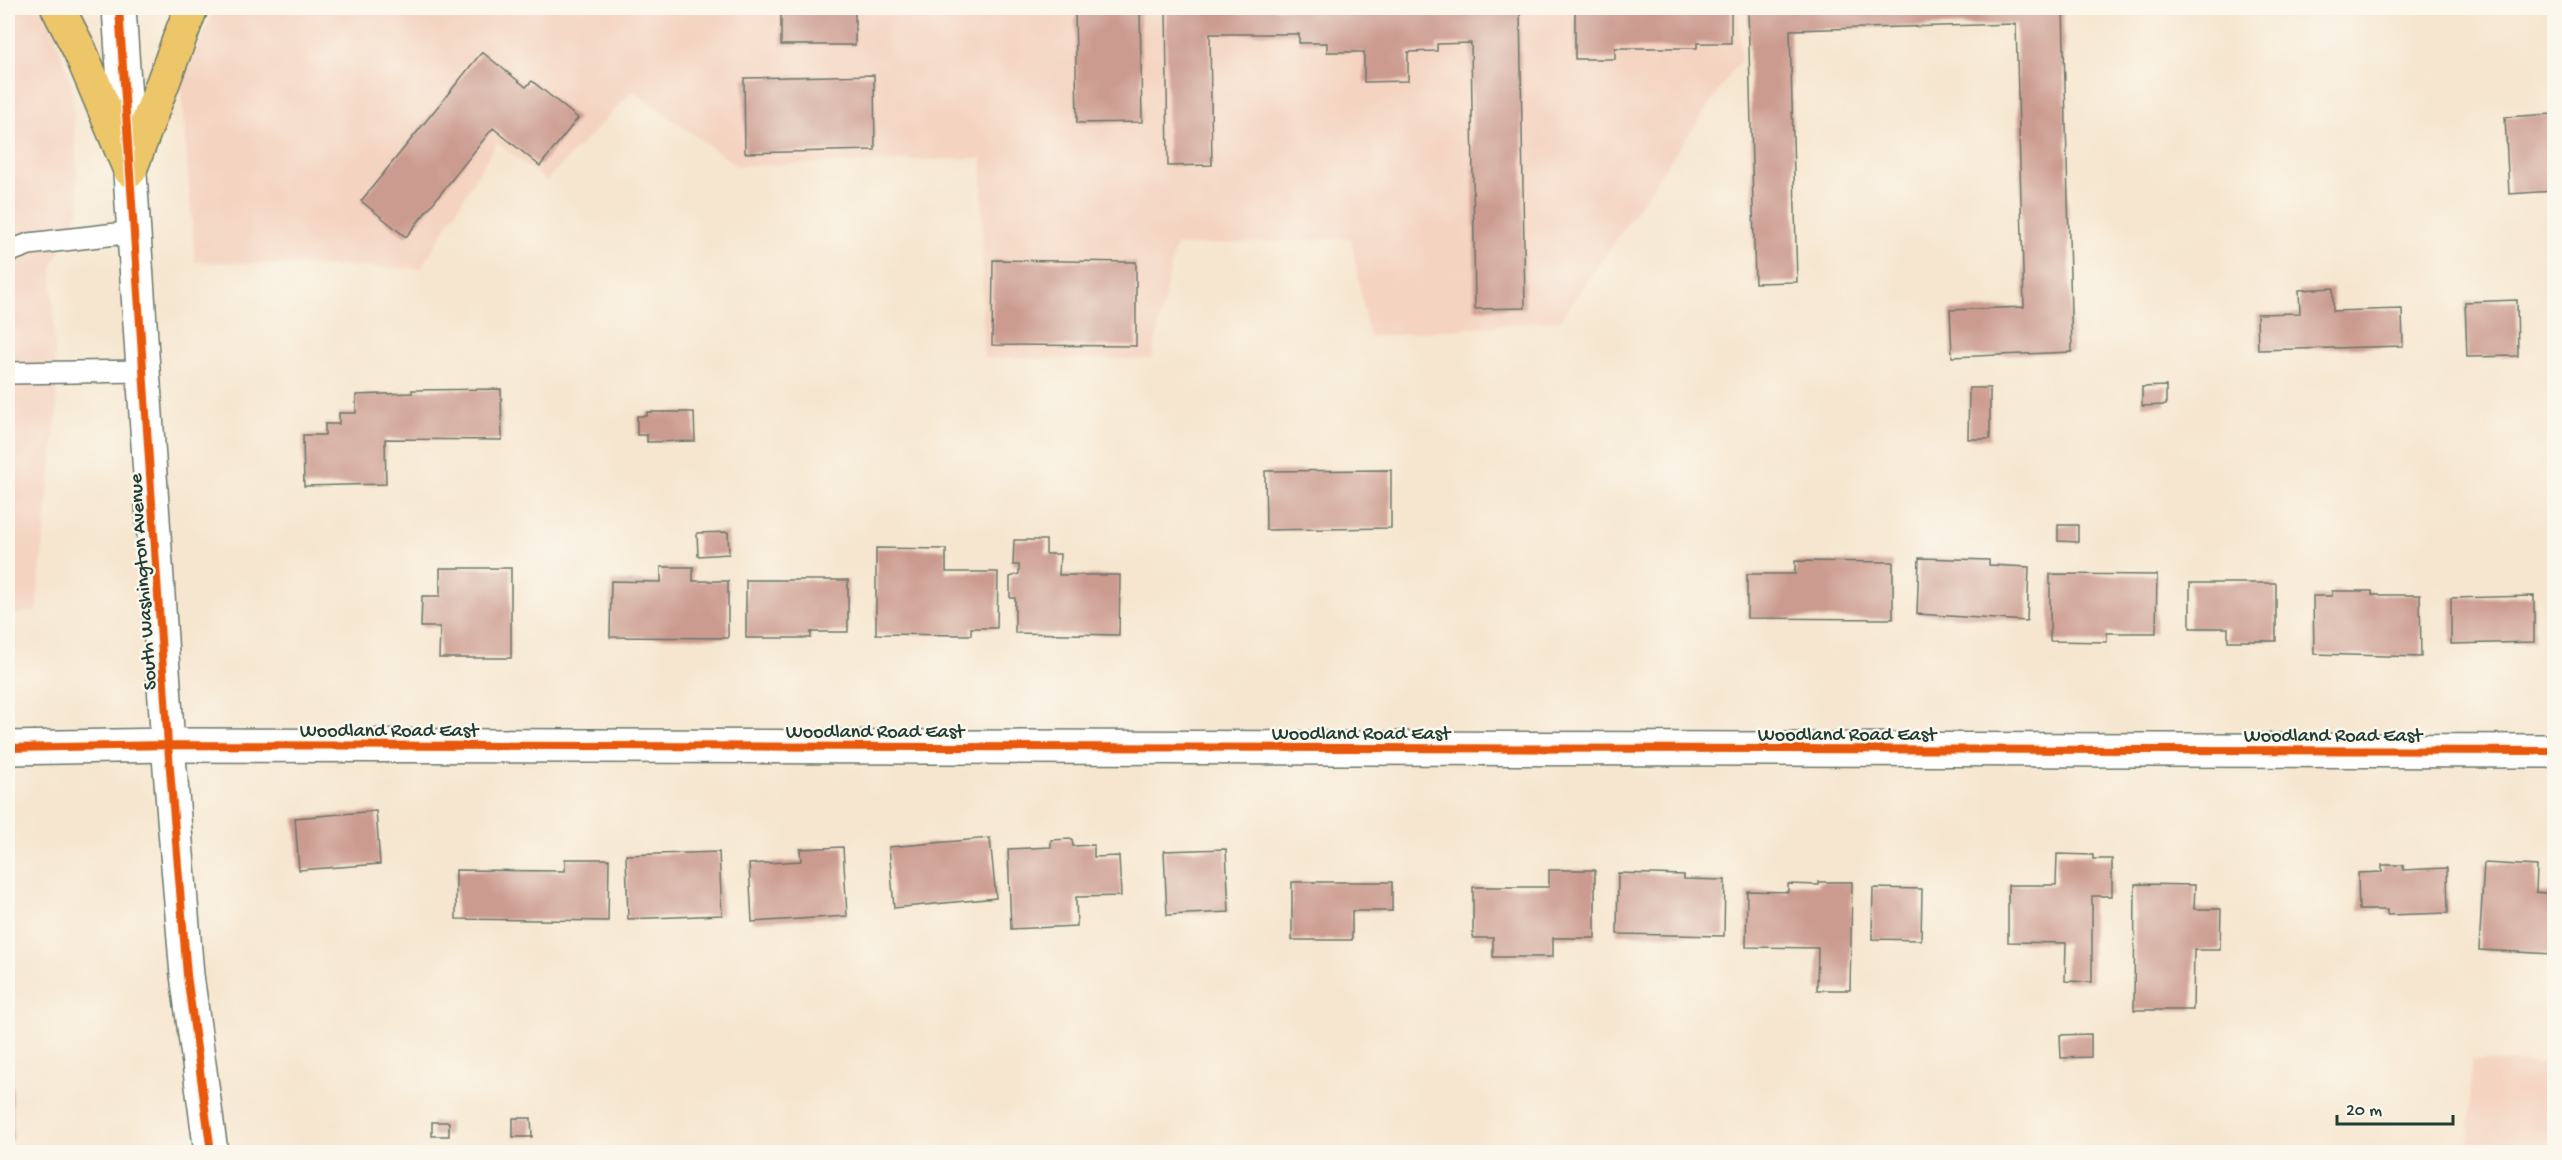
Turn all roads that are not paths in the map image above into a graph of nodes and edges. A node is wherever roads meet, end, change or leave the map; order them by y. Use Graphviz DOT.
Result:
graph roads {
  1 [pos="58,8"];
  2 [pos="119,8"];
  3 [pos="191,8"];
  4 [pos="130,170"];
  5 [pos="134,232"];
  6 [pos="8,252"];
  7 [pos="143,370"];
  8 [pos="8,373"];
  9 [pos="168,745"];
  10 [pos="8,748"];
  11 [pos="2554,751"];
  12 [pos="211,1152"];
  1 -- 4 [label="main road"];
  2 -- 4 [label="street, South Washington Avenue"];
  3 -- 4 [label="main road"];
  4 -- 5 [label="street, South Washington Avenue"];
  5 -- 6 [label="lane"];
  5 -- 7 [label="street, South Washington Avenue"];
  7 -- 8 [label="lane"];
  7 -- 9 [label="street, South Washington Avenue"];
  9 -- 10 [label="street, Woodland Road East"];
  9 -- 11 [label="street, Woodland Road East"];
  9 -- 12 [label="street, South Washington Avenue"];
}
